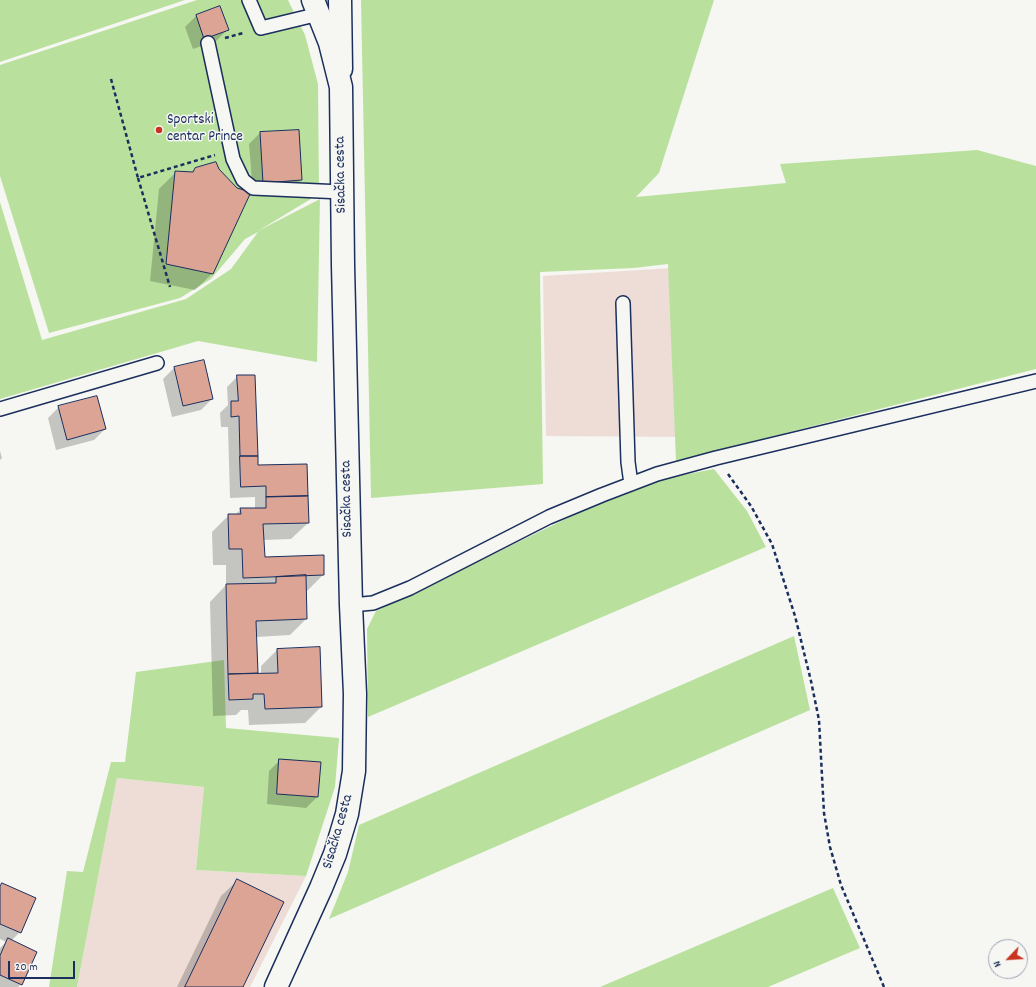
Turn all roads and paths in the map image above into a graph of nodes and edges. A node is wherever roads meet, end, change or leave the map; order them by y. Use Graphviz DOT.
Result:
graph roads {
  1 [pos="249,0"];
  2 [pos="340,0"];
  3 [pos="316,7"];
  4 [pos="261,28"];
  5 [pos="208,43"];
  6 [pos="111,79"];
  7 [pos="341,87"];
  8 [pos="205,158"];
  9 [pos="138,178"];
  10 [pos="342,192"];
  11 [pos="170,286"];
  12 [pos="623,303"];
  13 [pos="157,363"];
  14 [pos="1036,381"];
  15 [pos="0,409"];
  16 [pos="716,458"];
  17 [pos="631,484"];
  18 [pos="351,605"];
  19 [pos="276,987"];
  20 [pos="884,987"];
  1 -- 4 [label="lane"];
  2 -- 7 [label="main road"];
  3 -- 4 [label="lane"];
  3 -- 7 [label="main road, Sisačka cesta"];
  4 -- 5 [label="path"];
  5 -- 10 [label="lane"];
  6 -- 9 [label="path"];
  7 -- 10 [label="main road, Sisačka cesta"];
  8 -- 9 [label="path"];
  9 -- 11 [label="path"];
  10 -- 18 [label="main road, Sisačka cesta"];
  12 -- 17 [label="lane"];
  13 -- 15 [label="lane"];
  14 -- 16 [label="lane"];
  16 -- 17 [label="lane"];
  16 -- 20 [label="path"];
  17 -- 18 [label="lane"];
  18 -- 19 [label="main road, Sisačka cesta"];
}
